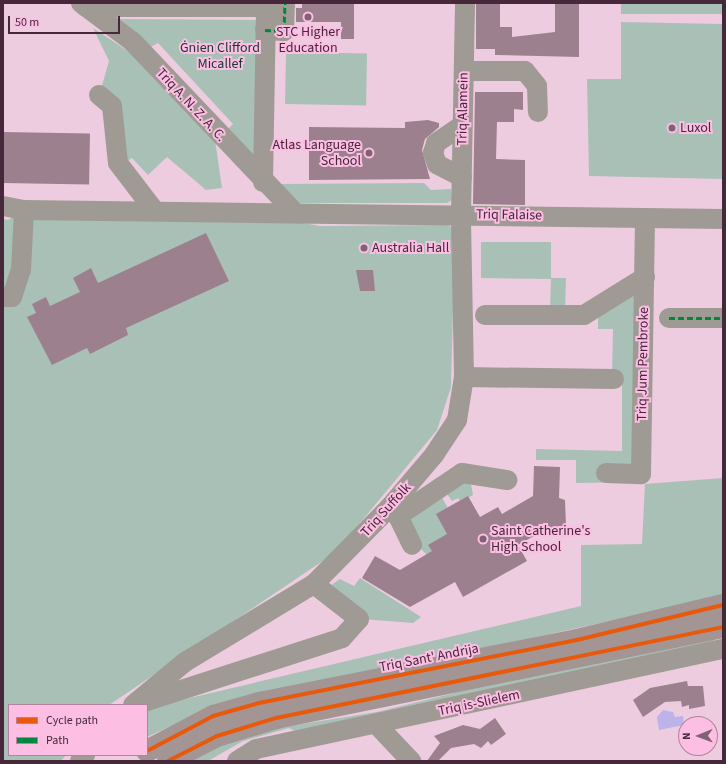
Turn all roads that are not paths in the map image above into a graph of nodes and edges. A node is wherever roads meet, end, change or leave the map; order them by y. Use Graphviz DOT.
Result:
graph roads {
  1 [pos="465,3"];
  2 [pos="272,4"];
  3 [pos="84,5"];
  4 [pos="464,71"];
  5 [pos="99,95"];
  6 [pos="538,112"];
  7 [pos="463,125"];
  8 [pos="462,177"];
  9 [pos="263,182"];
  10 [pos="3,206"];
  11 [pos="24,210"];
  12 [pos="154,210"];
  13 [pos="295,213"];
  14 [pos="461,214"];
  15 [pos="645,218"];
  16 [pos="723,219"];
  17 [pos="645,277"];
  18 [pos="3,297"];
  19 [pos="485,315"];
  20 [pos="669,318"];
  21 [pos="723,318"];
  22 [pos="464,377"];
  23 [pos="614,379"];
  24 [pos="434,455"];
  25 [pos="606,474"];
  26 [pos="453,478"];
  27 [pos="507,480"];
  28 [pos="394,512"];
  29 [pos="412,545"];
  30 [pos="314,584"];
  31 [pos="723,605"];
  32 [pos="723,627"];
  33 [pos="723,649"];
  34 [pos="134,704"];
  35 [pos="139,704"];
  36 [pos="377,725"];
  37 [pos="148,749"];
  38 [pos="168,761"];
  39 [pos="237,761"];
  40 [pos="411,761"];
  1 -- 4 [label="street, Triq Alamein"];
  2 -- 3 [label="street"];
  2 -- 9 [label="street"];
  3 -- 9 [label="street, Triq A. N. Z. A. C."];
  4 -- 6 [label="street"];
  4 -- 7 [label="street, Triq Alamein"];
  5 -- 12 [label="street"];
  7 -- 8 [label="street, Triq Alamein"];
  7 -- 8 [label="street"];
  8 -- 14 [label="street, Triq Alamein"];
  9 -- 13 [label="street, Triq A. N. Z. A. C."];
  10 -- 11 [label="street, Triq Falaise"];
  11 -- 12 [label="street, Triq Falaise"];
  11 -- 18 [label="street"];
  12 -- 13 [label="street, Triq Falaise"];
  13 -- 14 [label="street, Triq Falaise"];
  14 -- 15 [label="street, Triq Falaise"];
  14 -- 22 [label="street, Triq Suffolk"];
  15 -- 16 [label="street, Triq Falaise"];
  15 -- 17 [label="street, Triq Jum Pembroke"];
  17 -- 19 [label="street"];
  17 -- 25 [label="street, Triq Jum Pembroke"];
  20 -- 21 [label="street"];
  22 -- 23 [label="street"];
  22 -- 24 [label="street, Triq Suffolk"];
  24 -- 26 [label="street"];
  24 -- 28 [label="street, Triq Suffolk"];
  26 -- 27 [label="street"];
  26 -- 28 [label="street"];
  28 -- 29 [label="street"];
  28 -- 30 [label="street, Triq Suffolk"];
  30 -- 34 [label="street, Triq Suffolk"];
  30 -- 35 [label="street"];
  31 -- 37 [label="highway, Triq Sant' Andrija"];
  32 -- 38 [label="highway"];
  33 -- 36 [label="street, Triq is-Slielem"];
  36 -- 39 [label="street, Triq is-Slielem"];
  36 -- 40 [label="street"];
}
